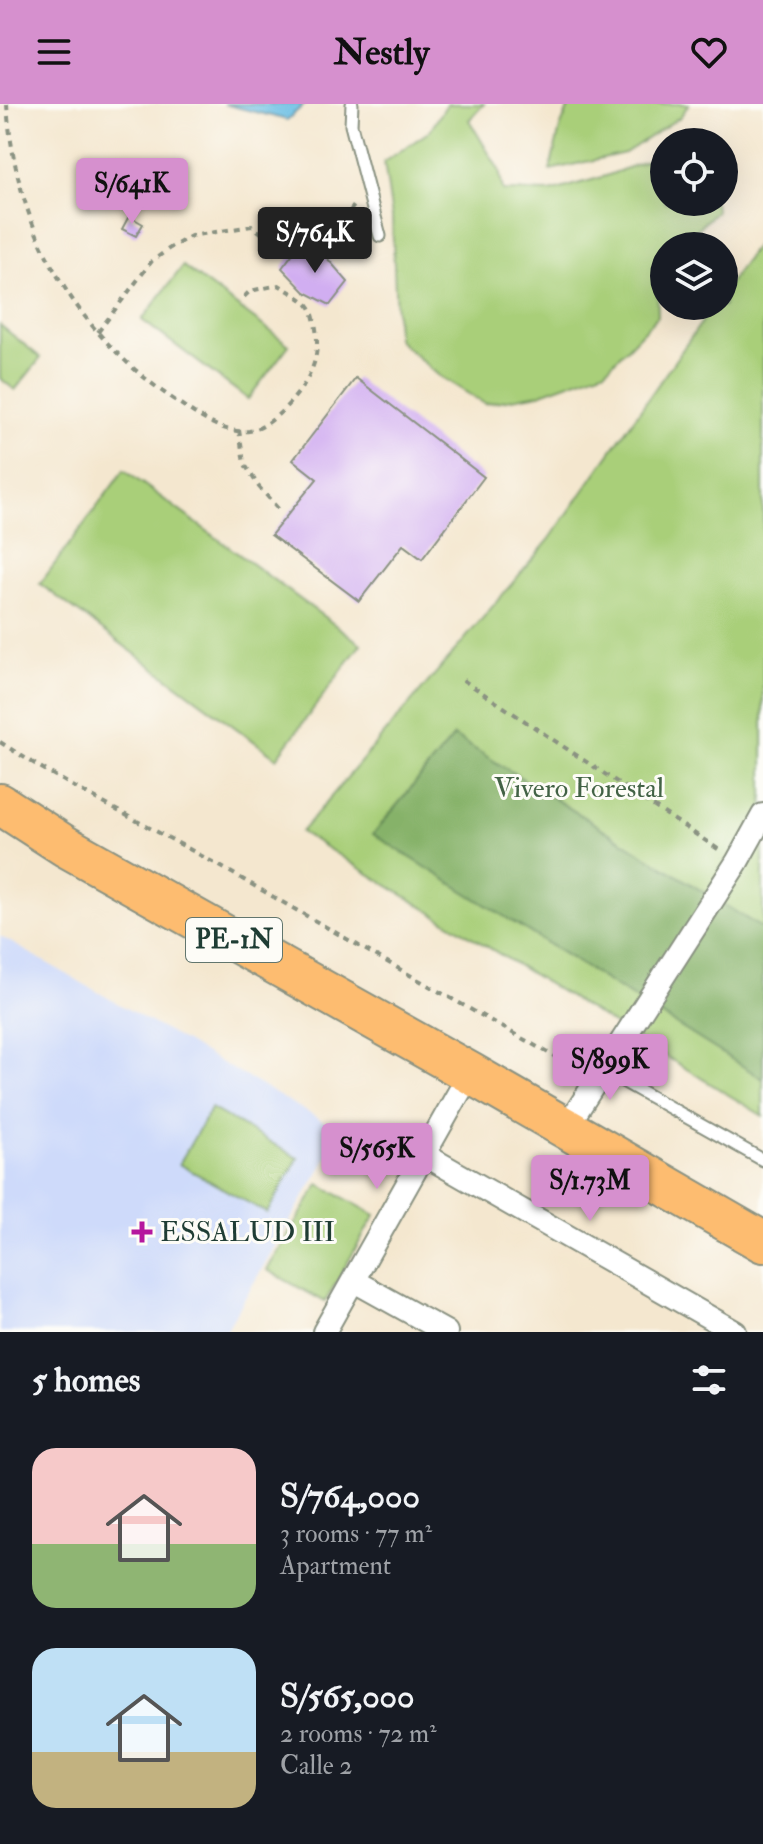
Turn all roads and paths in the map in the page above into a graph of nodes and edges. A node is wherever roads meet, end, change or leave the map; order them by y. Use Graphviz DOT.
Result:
graph roads {
  1 [pos="7,104"];
  2 [pos="352,104"];
  3 [pos="367,189"];
  4 [pos="380,236"];
  5 [pos="241,300"];
  6 [pos="97,333"];
  7 [pos="239,430"];
  8 [pos="281,512"];
  9 [pos="463,680"];
  10 [pos="0,742"];
  11 [pos="0,804"];
  12 [pos="763,815"];
  13 [pos="737,862"];
  14 [pos="470,1073"];
  15 [pos="600,1075"];
  16 [pos="566,1128"];
  17 [pos="423,1154"];
  18 [pos="763,1160"];
  19 [pos="763,1242"];
  20 [pos="354,1281"];
  21 [pos="324,1332"];
  22 [pos="446,1332"];
  23 [pos="735,1332"];
  1 -- 6 [label="path"];
  2 -- 3 [label="lane"];
  3 -- 4 [label="lane"];
  3 -- 6 [label="path"];
  5 -- 7 [label="path"];
  6 -- 7 [label="path"];
  7 -- 8 [label="path"];
  9 -- 13 [label="path"];
  10 -- 15 [label="path"];
  11 -- 14 [label="highway, PE-1N"];
  12 -- 13 [label="street"];
  13 -- 15 [label="street"];
  14 -- 16 [label="highway, PE-1N"];
  14 -- 17 [label="street"];
  15 -- 16 [label="street"];
  15 -- 18 [label="lane"];
  16 -- 19 [label="highway, PE-1N"];
  17 -- 20 [label="street"];
  17 -- 23 [label="street"];
  20 -- 21 [label="street"];
  20 -- 22 [label="street"];
}
